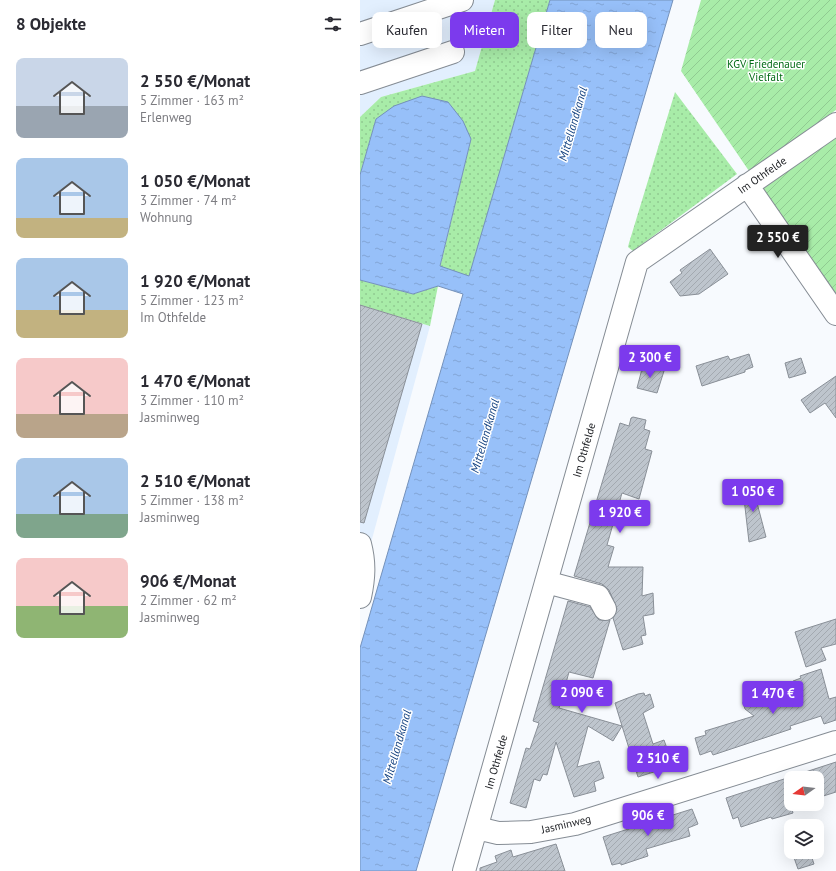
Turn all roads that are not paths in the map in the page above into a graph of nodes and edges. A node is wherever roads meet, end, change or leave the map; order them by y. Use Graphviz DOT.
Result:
graph roads {
  1 [pos="462,0"];
  2 [pos="360,34"];
  3 [pos="452,52"];
  4 [pos="360,83"];
  5 [pos="836,124"];
  6 [pos="747,185"];
  7 [pos="836,314"];
  8 [pos="360,544"];
  9 [pos="546,582"];
  10 [pos="360,596"];
  11 [pos="605,610"];
  12 [pos="836,742"];
  13 [pos="477,828"];
  14 [pos="464,871"];
  1 -- 2 [label="street"];
  3 -- 4 [label="street"];
  5 -- 6 [label="street, Im Othfelde"];
  6 -- 7 [label="street"];
  6 -- 9 [label="street, Im Othfelde"];
  8 -- 10 [label="street"];
  9 -- 11 [label="street"];
  9 -- 13 [label="street, Im Othfelde"];
  12 -- 13 [label="street, Jasminweg"];
  13 -- 14 [label="street, Im Othfelde"];
}
